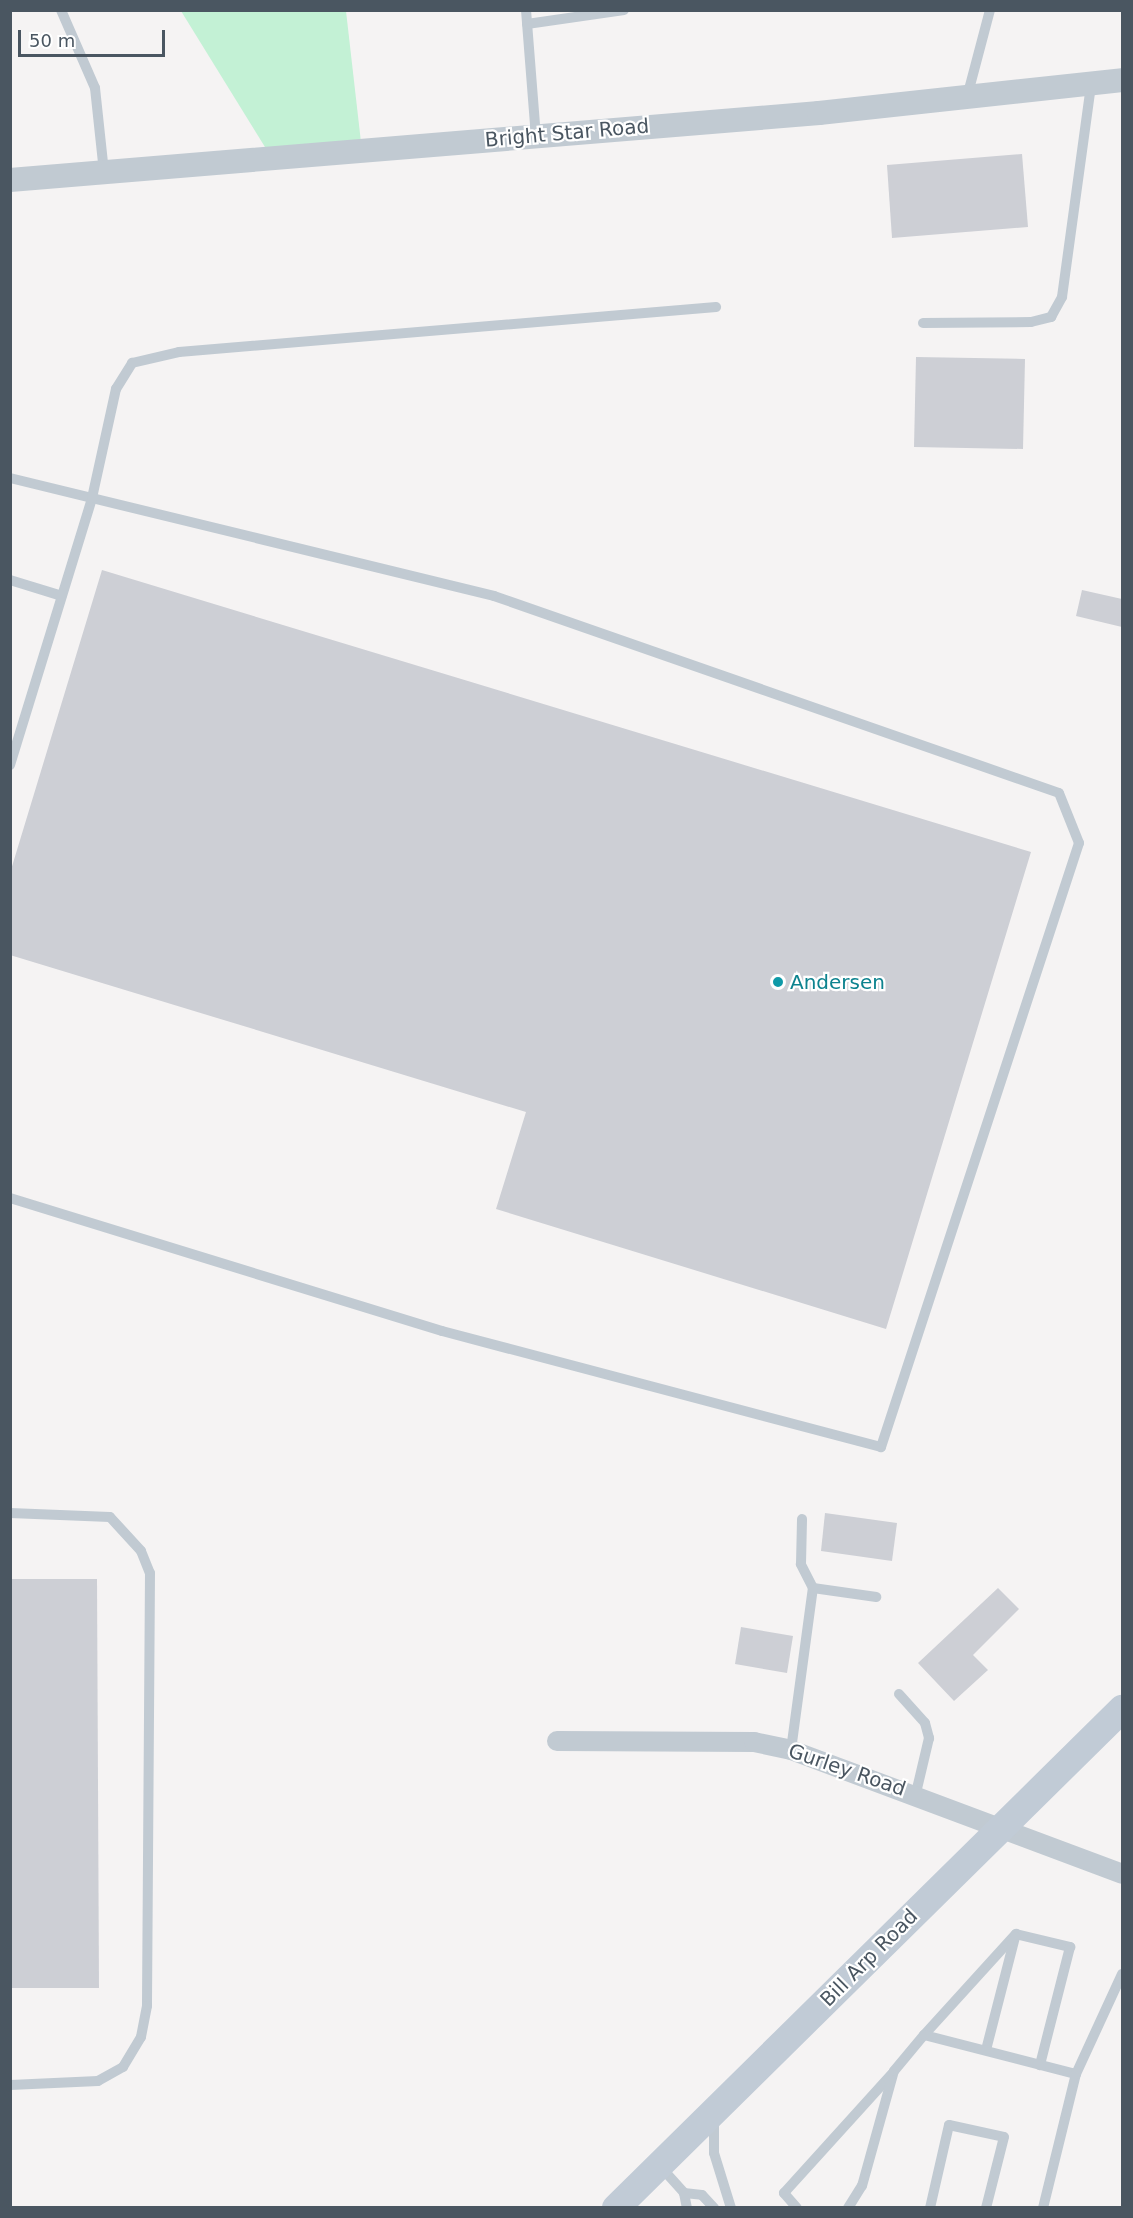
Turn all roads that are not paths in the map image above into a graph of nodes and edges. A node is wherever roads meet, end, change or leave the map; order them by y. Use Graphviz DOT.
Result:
graph roads {
  1 [pos="61,10"];
  2 [pos="526,10"];
  3 [pos="624,10"];
  4 [pos="990,10"];
  5 [pos="586,13"];
  6 [pos="527,24"];
  7 [pos="1122,80"];
  8 [pos="1091,84"];
  9 [pos="967,97"];
  10 [pos="536,136"];
  11 [pos="104,172"];
  12 [pos="10,180"];
  13 [pos="716,307"];
  14 [pos="923,323"];
  15 [pos="10,478"];
  16 [pos="92,498"];
  17 [pos="10,580"];
  18 [pos="62,596"];
  19 [pos="10,723"];
  20 [pos="22,727"];
  21 [pos="10,765"];
  22 [pos="10,1198"];
  23 [pos="10,1513"];
  24 [pos="802,1519"];
  25 [pos="813,1588"];
  26 [pos="876,1597"];
  27 [pos="899,1694"];
  28 [pos="1122,1709"];
  29 [pos="557,1741"];
  30 [pos="792,1750"];
  31 [pos="915,1793"];
  32 [pos="1003,1827"];
  33 [pos="1122,1874"];
  34 [pos="1016,1934"];
  35 [pos="1122,1974"];
  36 [pos="924,2035"];
  37 [pos="986,2050"];
  38 [pos="1040,2064"];
  39 [pos="894,2071"];
  40 [pos="1076,2074"];
  41 [pos="10,2085"];
  42 [pos="714,2111"];
  43 [pos="659,2165"];
  44 [pos="684,2193"];
  45 [pos="616,2208"];
  46 [pos="687,2208"];
  47 [pos="714,2208"];
  48 [pos="731,2208"];
  49 [pos="797,2208"];
  50 [pos="848,2208"];
  51 [pos="930,2208"];
  52 [pos="986,2208"];
  53 [pos="1043,2208"];
  1 -- 11 [label="lane"];
  2 -- 6 [label="lane"];
  3 -- 5 [label="lane"];
  4 -- 9 [label="lane"];
  5 -- 6 [label="lane"];
  6 -- 10 [label="lane"];
  7 -- 8 [label="street, Bright Star Road"];
  8 -- 9 [label="street, Bright Star Road"];
  8 -- 14 [label="lane"];
  9 -- 10 [label="street, Bright Star Road"];
  10 -- 11 [label="street, Bright Star Road"];
  11 -- 12 [label="street, Bright Star Road"];
  13 -- 16 [label="lane"];
  15 -- 16 [label="lane"];
  16 -- 18 [label="lane"];
  16 -- 22 [label="lane"];
  17 -- 18 [label="lane"];
  18 -- 20 [label="lane"];
  19 -- 20 [label="lane"];
  20 -- 21 [label="lane"];
  23 -- 41 [label="lane"];
  24 -- 25 [label="lane"];
  25 -- 26 [label="lane"];
  25 -- 30 [label="lane"];
  27 -- 31 [label="lane"];
  28 -- 32 [label="main road, Bill Arp Road"];
  29 -- 30 [label="street, Gurley Road"];
  30 -- 31 [label="street, Gurley Road"];
  31 -- 32 [label="street, Gurley Road"];
  32 -- 33 [label="street, Gurley Road"];
  32 -- 42 [label="main road, Bill Arp Road"];
  34 -- 36 [label="lane"];
  34 -- 37 [label="lane"];
  34 -- 38 [label="lane"];
  35 -- 40 [label="lane"];
  36 -- 37 [label="lane"];
  36 -- 39 [label="lane"];
  37 -- 38 [label="lane"];
  38 -- 40 [label="lane"];
  39 -- 49 [label="lane"];
  39 -- 50 [label="lane"];
  40 -- 53 [label="lane"];
  42 -- 43 [label="main road, Bill Arp Road"];
  42 -- 48 [label="lane"];
  43 -- 44 [label="lane"];
  43 -- 45 [label="main road, Bill Arp Road"];
  44 -- 46 [label="lane"];
  44 -- 47 [label="lane"];
  51 -- 52 [label="lane"];
}
